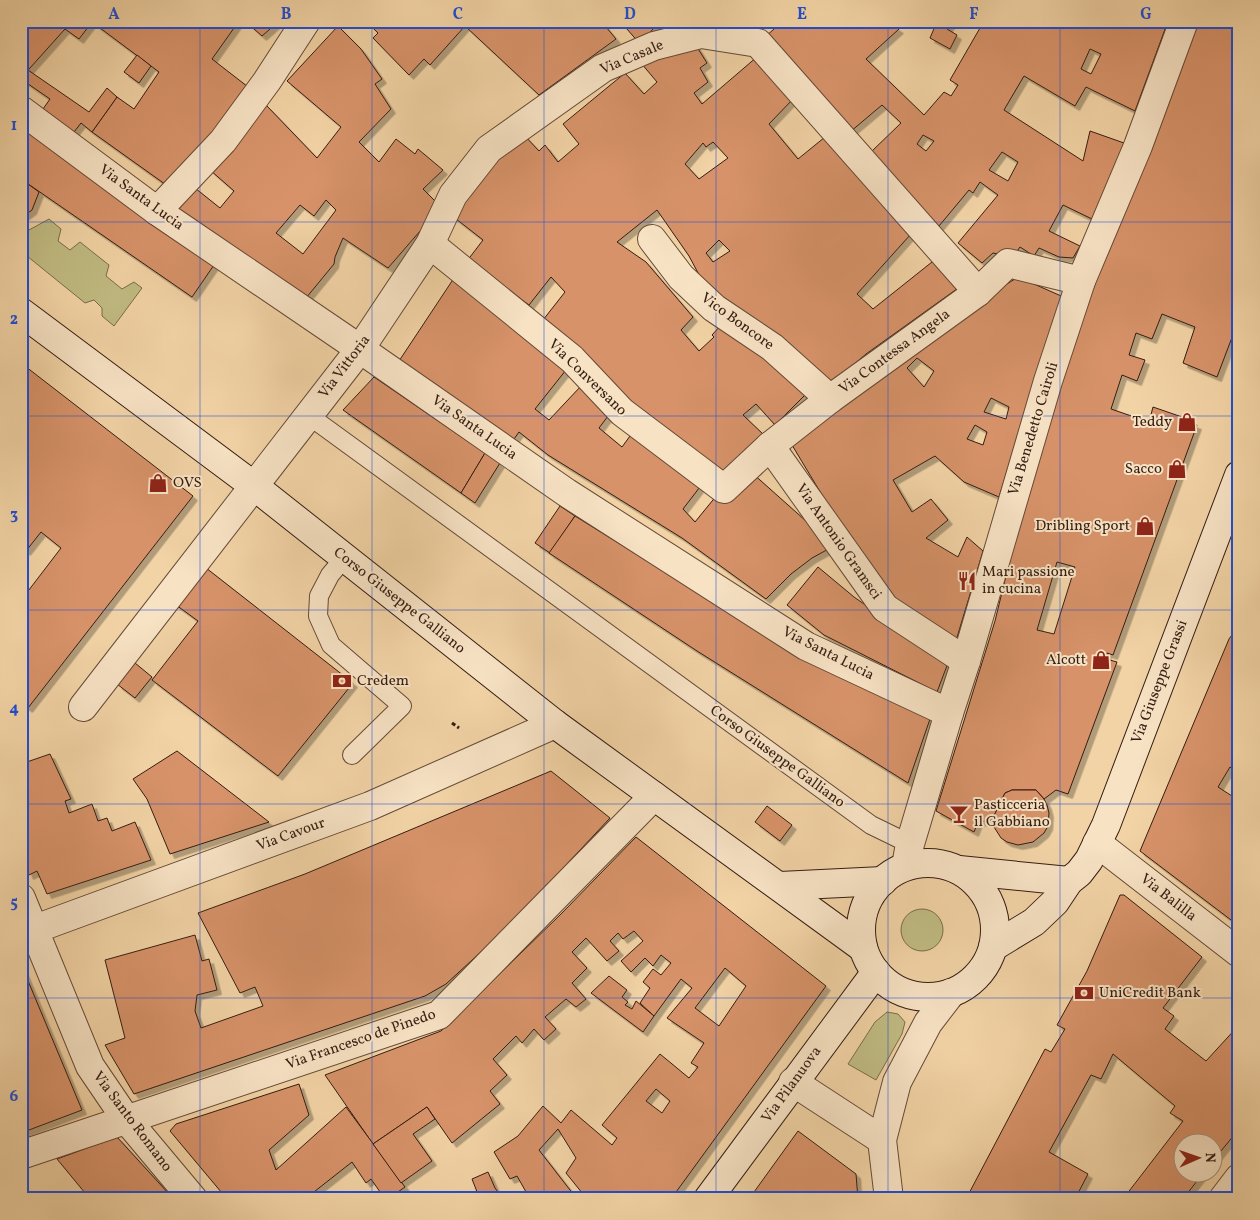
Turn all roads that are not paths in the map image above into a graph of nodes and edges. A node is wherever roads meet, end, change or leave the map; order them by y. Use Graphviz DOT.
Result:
graph roads {
  1 [pos="306,21"];
  2 [pos="1184,21"];
  3 [pos="21,110"];
  4 [pos="157,211"];
  5 [pos="652,239"];
  6 [pos="430,244"];
  7 [pos="1082,281"];
  8 [pos="978,292"];
  9 [pos="21,312"];
  10 [pos="360,349"];
  11 [pos="830,398"];
  12 [pos="308,415"];
  13 [pos="770,446"];
  14 [pos="1239,475"];
  15 [pos="254,486"];
  16 [pos="724,489"];
  17 [pos="344,557"];
  18 [pos="966,661"];
  19 [pos="83,707"];
  20 [pos="949,713"];
  21 [pos="555,724"];
  22 [pos="352,754"];
  23 [pos="654,796"];
  24 [pos="1097,843"];
  25 [pos="908,855"];
  26 [pos="959,870"];
  27 [pos="882,881"];
  28 [pos="1069,881"];
  29 [pos="780,886"];
  30 [pos="21,898"];
  31 [pos="28,931"];
  32 [pos="993,947"];
  33 [pos="1239,954"];
  34 [pos="870,960"];
  35 [pos="951,993"];
  36 [pos="793,1082"];
  37 [pos="126,1119"];
  38 [pos="882,1140"];
  39 [pos="21,1155"];
  40 [pos="1239,1178"];
  41 [pos="192,1199"];
  42 [pos="708,1199"];
  43 [pos="889,1199"];
  44 [pos="1223,1199"];
  1 -- 4 [label="street"];
  2 -- 7 [label="street, Via Benedetto Cairoli"];
  3 -- 4 [label="street, Via Santa Lucia"];
  4 -- 10 [label="street, Via Santa Lucia"];
  5 -- 11 [label="street, Vico Boncore"];
  6 -- 8 [label="street, Via Casale"];
  6 -- 10 [label="street, Via Vittoria"];
  6 -- 16 [label="street, Via Conversano"];
  7 -- 8 [label="street, Via Contessa Angela"];
  7 -- 18 [label="street, Via Benedetto Cairoli"];
  8 -- 11 [label="street, Via Contessa Angela"];
  9 -- 15 [label="street, Corso Giuseppe Galliano"];
  10 -- 12 [label="street, Via Vittoria"];
  10 -- 20 [label="street, Via Santa Lucia"];
  11 -- 13 [label="street, Via Contessa Angela"];
  12 -- 15 [label="street, Via Vittoria"];
  12 -- 25 [label="lane, Corso Giuseppe Galliano"];
  13 -- 16 [label="street, Via Contessa Angela"];
  13 -- 18 [label="street, Via Antonio Gramsci"];
  14 -- 24 [label="street, Via Giuseppe Grassi"];
  15 -- 17 [label="street, Corso Giuseppe Galliano"];
  15 -- 19 [label="street, Via Vittoria"];
  17 -- 21 [label="street, Corso Giuseppe Galliano"];
  17 -- 22 [label="lane"];
  18 -- 20 [label="street, Via Benedetto Cairoli"];
  20 -- 25 [label="street, Via Benedetto Cairoli"];
  21 -- 23 [label="street, Corso Giuseppe Galliano"];
  21 -- 31 [label="street, Via Cavour"];
  23 -- 29 [label="street, Corso Giuseppe Galliano"];
  23 -- 37 [label="street, Via Francesco de Pinedo"];
  24 -- 28 [label="street, Via Giuseppe Grassi"];
  24 -- 33 [label="street, Via Balilla"];
  25 -- 26 [label="street"];
  25 -- 27 [label="street"];
  26 -- 28 [label="street"];
  26 -- 32 [label="street"];
  27 -- 29 [label="street"];
  27 -- 34 [label="street"];
  28 -- 32 [label="street, Via Giuseppe Grassi"];
  29 -- 34 [label="street, Corso Giuseppe Galliano"];
  30 -- 31 [label="street, Via Santo Romano"];
  31 -- 37 [label="street, Via Santo Romano"];
  32 -- 35 [label="street"];
  34 -- 35 [label="street"];
  34 -- 36 [label="street, Via Pilanuova"];
  35 -- 38 [label="street"];
  36 -- 38 [label="street"];
  36 -- 42 [label="street, Via Pilanuova"];
  37 -- 39 [label="street, Via Francesco de Pinedo"];
  37 -- 41 [label="street, Via Santo Romano"];
  38 -- 43 [label="street"];
  40 -- 44 [label="street"];
}
